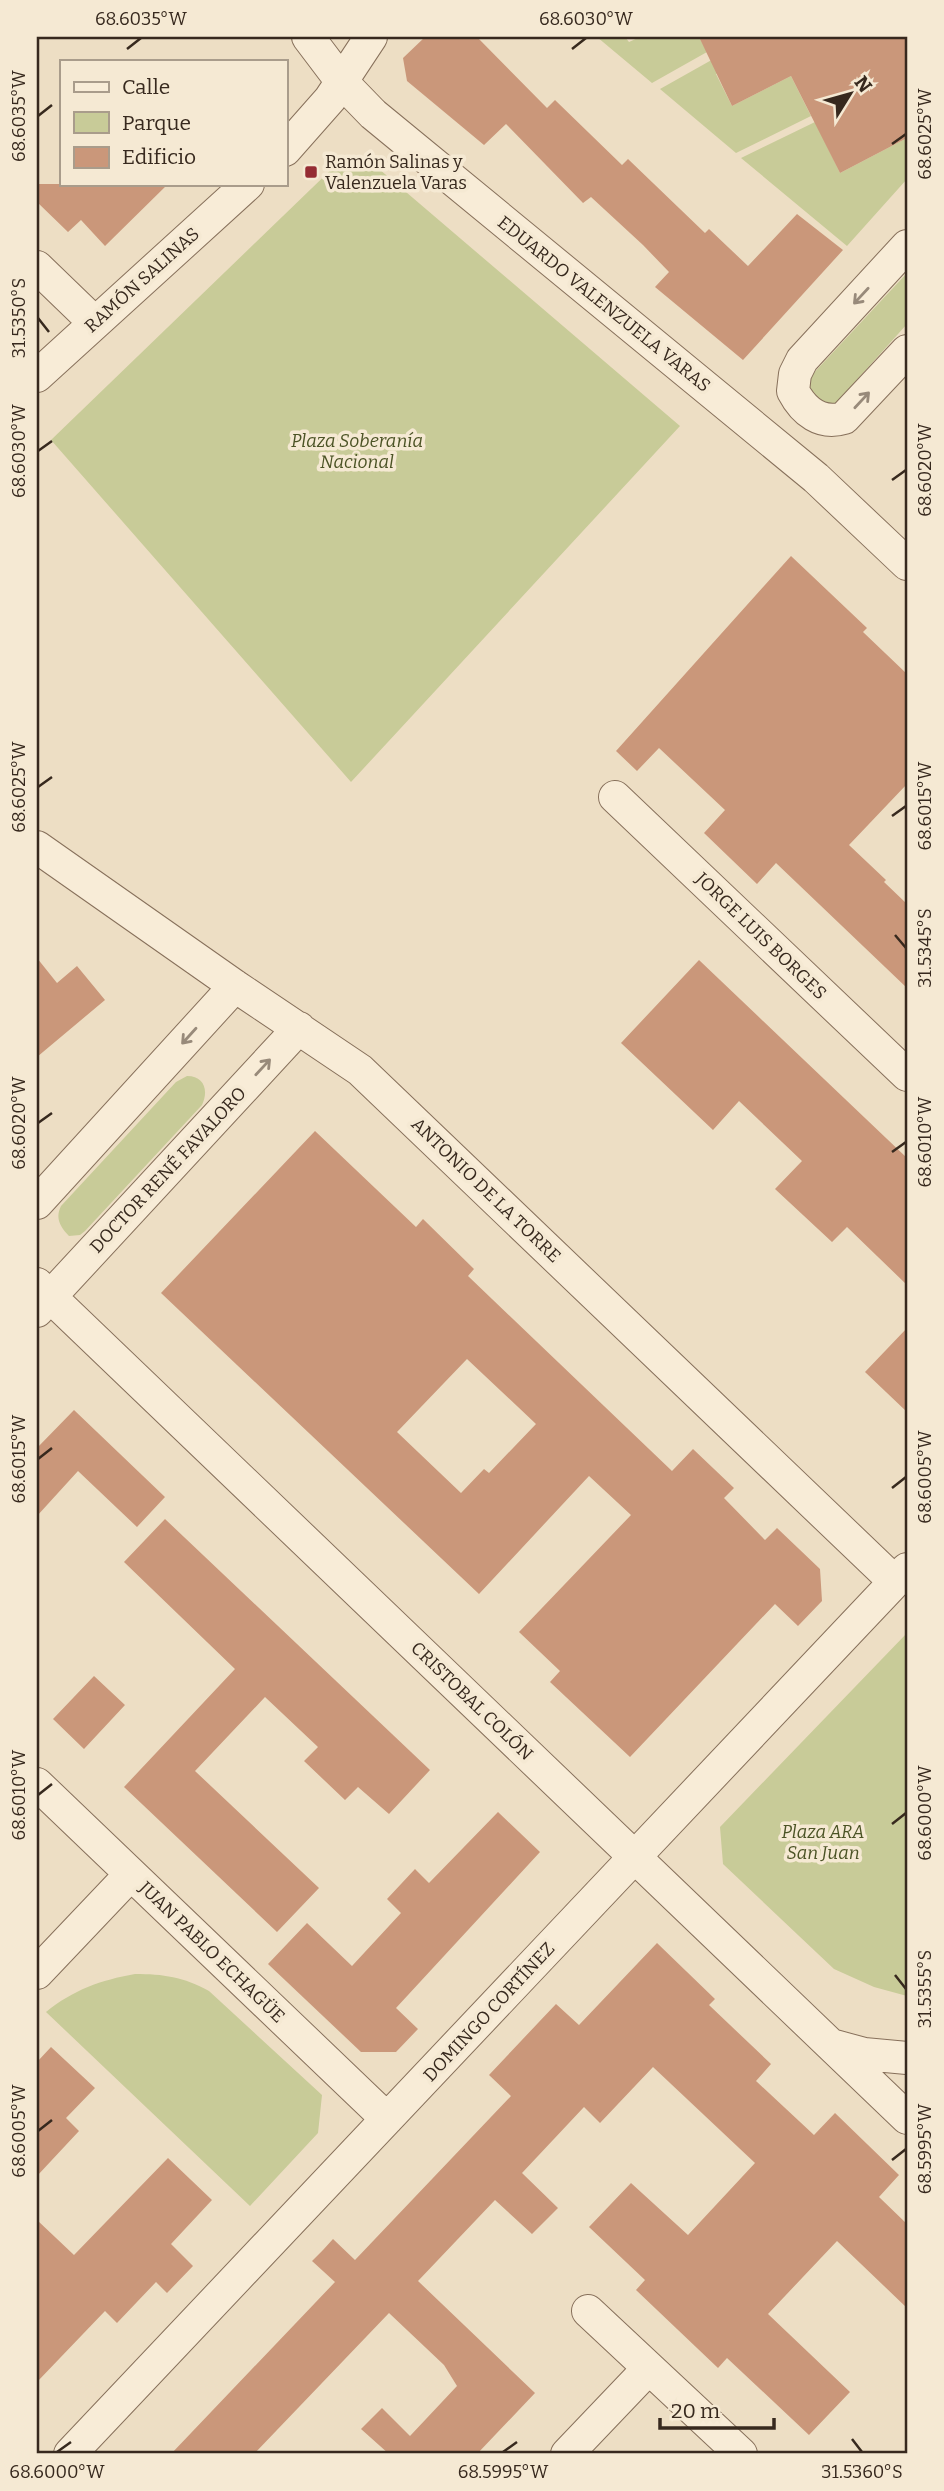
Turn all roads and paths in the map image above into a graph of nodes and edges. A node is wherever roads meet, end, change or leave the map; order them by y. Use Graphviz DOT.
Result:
graph roads {
  1 [pos="309,37"];
  2 [pos="371,37"];
  3 [pos="342,82"];
  4 [pos="287,148"];
  5 [pos="246,186"];
  6 [pos="907,246"];
  7 [pos="37,267"];
  8 [pos="95,323"];
  9 [pos="907,351"];
  10 [pos="37,376"];
  11 [pos="807,409"];
  12 [pos="775,444"];
  13 [pos="907,564"];
  14 [pos="615,797"];
  15 [pos="37,847"];
  16 [pos="235,986"];
  17 [pos="299,1028"];
  18 [pos="907,1075"];
  19 [pos="37,1203"];
  20 [pos="41,1298"];
  21 [pos="901,1576"];
  22 [pos="37,1784"];
  23 [pos="635,1856"];
  24 [pos="131,1874"];
  25 [pos="37,1973"];
  26 [pos="830,2045"];
  27 [pos="907,2058"];
  28 [pos="387,2119"];
  29 [pos="907,2119"];
  30 [pos="588,2312"];
  31 [pos="649,2368"];
  32 [pos="70,2454"];
  33 [pos="567,2454"];
  34 [pos="741,2454"];
  1 -- 3 [label="street, EDUARDO VALENZUELA VARAS"];
  2 -- 3 [label="street"];
  3 -- 4 [label="street"];
  3 -- 12 [label="street, EDUARDO VALENZUELA VARAS"];
  5 -- 8 [label="street, RAMÓN SALINAS"];
  6 -- 11 [label="street, one-way"];
  7 -- 8 [label="street"];
  8 -- 10 [label="street, RAMÓN SALINAS"];
  11 -- 9 [label="street, one-way"];
  11 -- 12 [label="street"];
  12 -- 13 [label="street, EDUARDO VALENZUELA VARAS"];
  14 -- 18 [label="street, JORGE LUIS BORGES"];
  15 -- 16 [label="street, ANTONIO DE LA TORRE"];
  16 -- 17 [label="street, ANTONIO DE LA TORRE"];
  16 -- 19 [label="street, one-way"];
  20 -- 17 [label="street, DOCTOR RENÉ FAVALORO, one-way"];
  17 -- 21 [label="street, ANTONIO DE LA TORRE"];
  20 -- 23 [label="street, CRISTOBAL COLÓN"];
  21 -- 23 [label="street, DOMINGO CORTÍNEZ"];
  22 -- 24 [label="street, JUAN PABLO ECHAGÜE"];
  23 -- 26 [label="street, CRISTOBAL COLÓN"];
  23 -- 28 [label="street, DOMINGO CORTÍNEZ"];
  24 -- 25 [label="street"];
  24 -- 28 [label="street, JUAN PABLO ECHAGÜE"];
  26 -- 27 [label="street"];
  26 -- 29 [label="street, CRISTOBAL COLÓN"];
  28 -- 32 [label="street, DOMINGO CORTÍNEZ"];
  30 -- 31 [label="street"];
  31 -- 33 [label="street"];
  31 -- 34 [label="street"];
}
